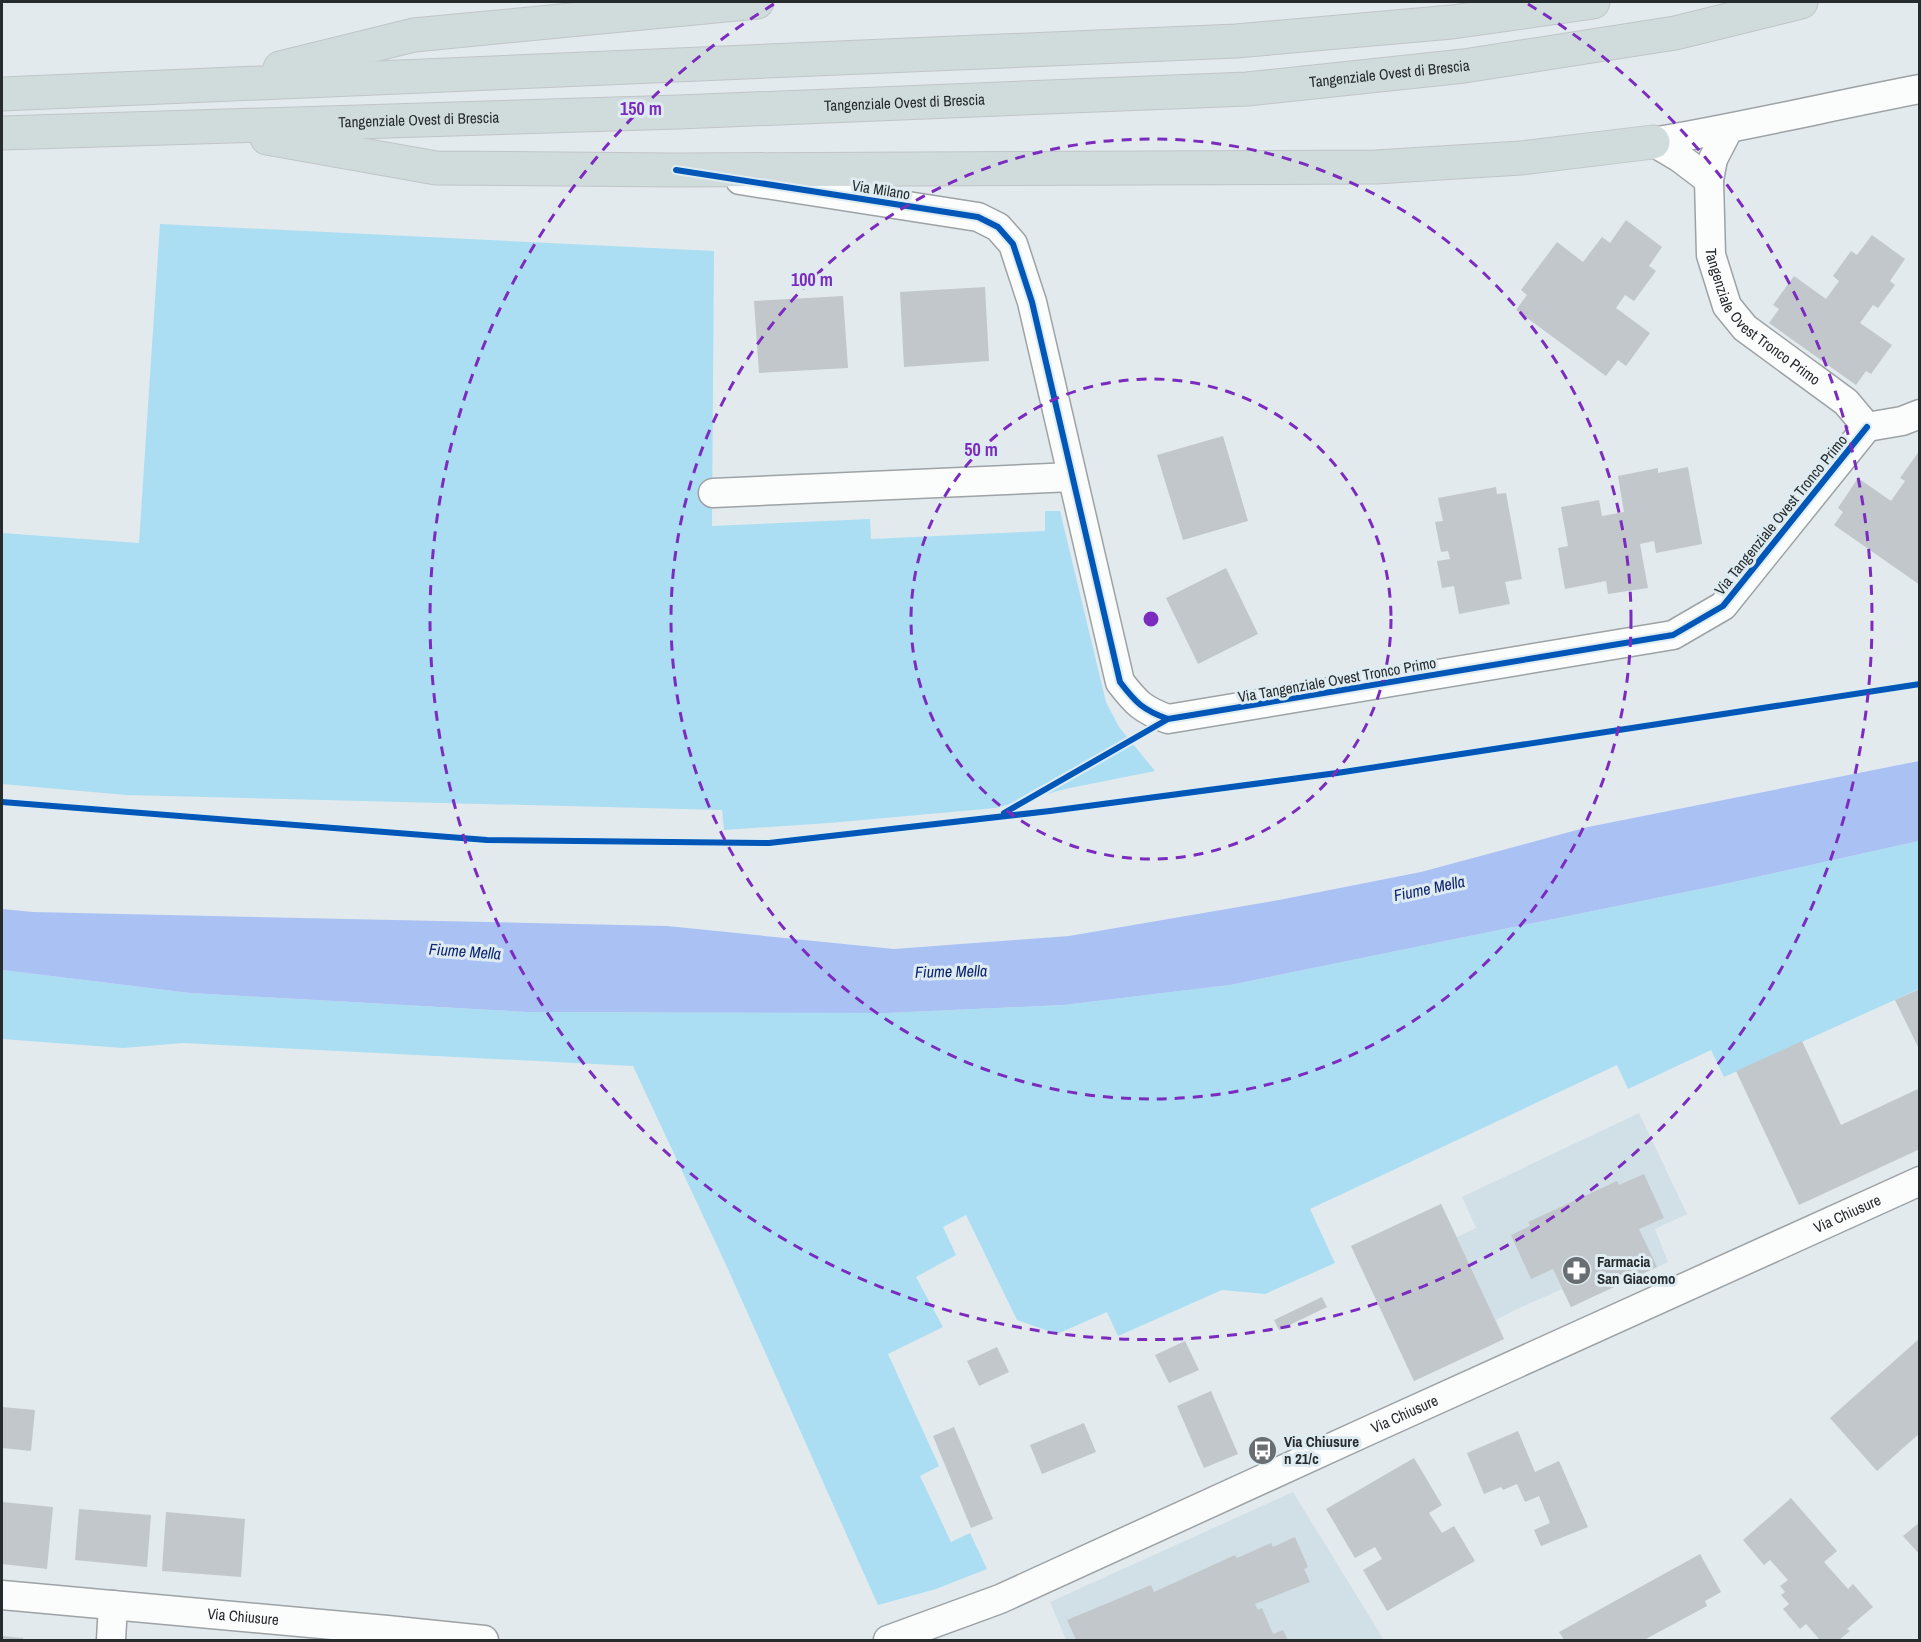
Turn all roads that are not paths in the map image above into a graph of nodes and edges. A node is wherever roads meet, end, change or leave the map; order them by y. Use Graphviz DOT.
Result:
graph roads {
  1 [pos="756,2"];
  2 [pos="1593,2"];
  3 [pos="1801,2"];
  4 [pos="209,85"];
  5 [pos="1920,89"];
  6 [pos="2,94"];
  7 [pos="200,126"];
  8 [pos="1728,130"];
  9 [pos="2,133"];
  10 [pos="1653,142"];
  11 [pos="676,170"];
  12 [pos="1709,180"];
  13 [pos="1032,302"];
  14 [pos="1920,414"];
  15 [pos="1867,428"];
  16 [pos="1072,477"];
  17 [pos="713,493"];
  18 [pos="1915,1192"];
  19 [pos="2,1595"];
  20 [pos="113,1605"];
  21 [pos="961,1627"];
  22 [pos="407,1636"];
  23 [pos="894,1640"];
  24 [pos="111,1641"];
  25 [pos="484,1641"];
  1 -- 4 [label="highway"];
  2 -- 4 [label="highway"];
  3 -- 7 [label="highway, Tangenziale Ovest di Brescia"];
  4 -- 6 [label="highway"];
  5 -- 8 [label="street"];
  7 -- 9 [label="highway, Tangenziale Ovest di Brescia"];
  7 -- 11 [label="highway"];
  8 -- 10 [label="street"];
  8 -- 12 [label="street, Tangenziale Ovest Tronco Primo"];
  10 -- 11 [label="highway"];
  10 -- 12 [label="street"];
  11 -- 13 [label="street, Via Milano"];
  12 -- 15 [label="street, Tangenziale Ovest Tronco Primo"];
  13 -- 16 [label="street, Via Tangenziale Ovest Tronco Primo"];
  14 -- 15 [label="street"];
  15 -- 16 [label="street, Via Tangenziale Ovest Tronco Primo"];
  16 -- 17 [label="street"];
  18 -- 21 [label="street, Via Chiusure"];
  19 -- 20 [label="street, Via Chiusure"];
  20 -- 22 [label="street, Via Chiusure"];
  20 -- 24 [label="street"];
  21 -- 23 [label="street, Via Chiusure"];
  22 -- 25 [label="street, Via Chiusure"];
}
